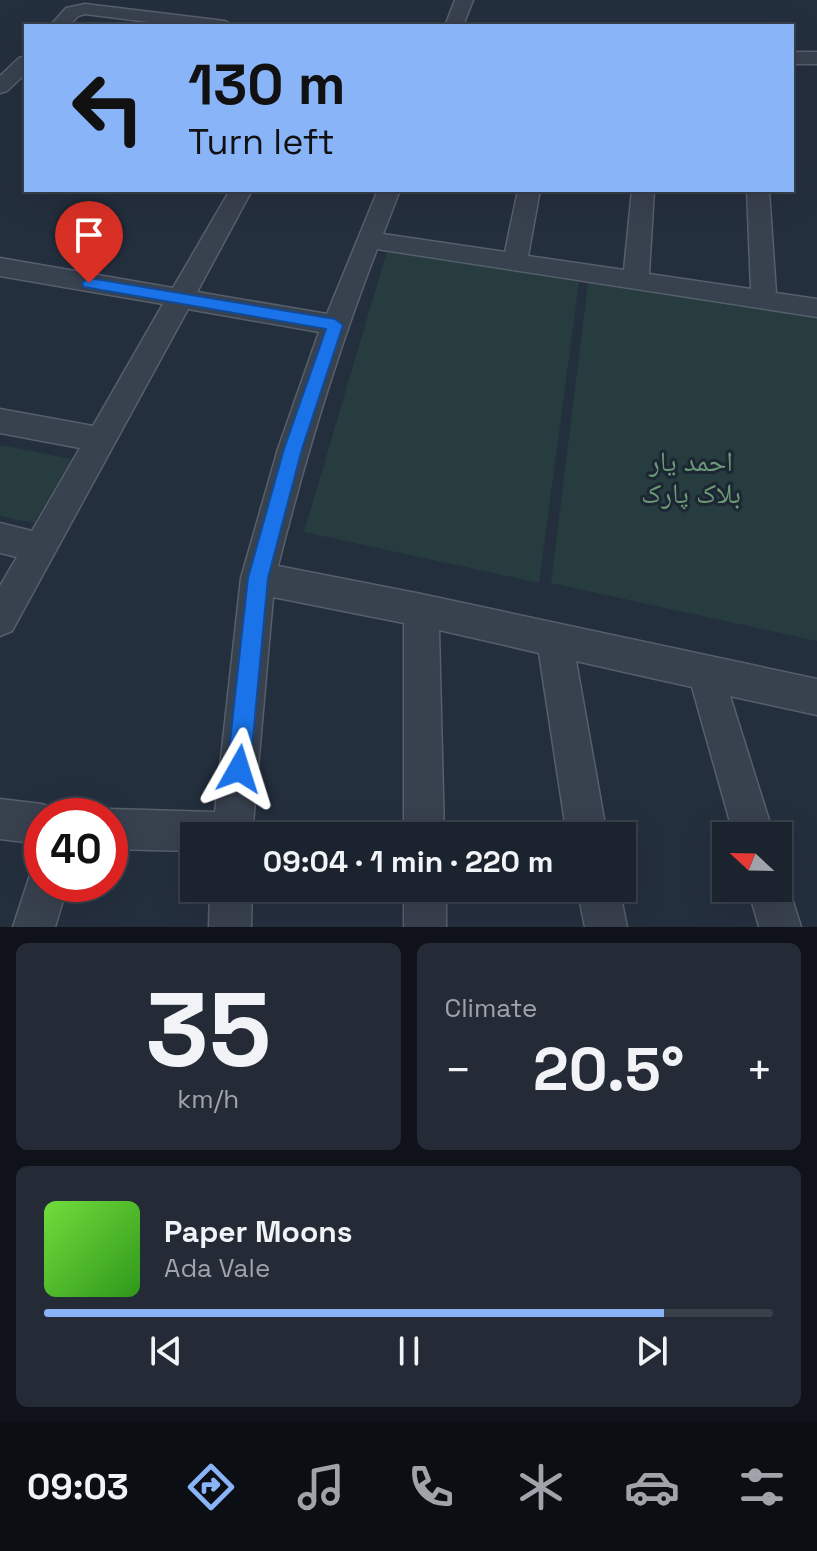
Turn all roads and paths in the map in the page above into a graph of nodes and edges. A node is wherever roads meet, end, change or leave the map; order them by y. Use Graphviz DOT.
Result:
graph roads {
  1 [pos="464,0"];
  2 [pos="204,12"];
  3 [pos="61,24"];
  4 [pos="222,24"];
  5 [pos="455,24"];
  6 [pos="794,58"];
  7 [pos="817,58"];
  8 [pos="0,60"];
  9 [pos="24,63"];
  10 [pos="24,64"];
  11 [pos="0,87"];
  12 [pos="240,192"];
  13 [pos="388,192"];
  14 [pos="529,192"];
  15 [pos="643,192"];
  16 [pos="758,192"];
  17 [pos="369,240"];
  18 [pos="515,261"];
  19 [pos="0,267"];
  20 [pos="636,279"];
  21 [pos="179,300"];
  22 [pos="764,301"];
  23 [pos="817,308"];
  24 [pos="335,325"];
  25 [pos="0,421"];
  26 [pos="100,440"];
  27 [pos="0,538"];
  28 [pos="39,547"];
  29 [pos="258,578"];
  30 [pos="421,610"];
  31 [pos="0,619"];
  32 [pos="555,641"];
  33 [pos="706,675"];
  34 [pos="817,697"];
  35 [pos="0,819"];
  36 [pos="24,822"];
  37 [pos="233,822"];
  38 [pos="424,822"];
  39 [pos="585,822"];
  40 [pos="750,822"];
  41 [pos="128,830"];
  42 [pos="180,832"];
  43 [pos="42,902"];
  44 [pos="231,902"];
  45 [pos="425,902"];
  46 [pos="601,902"];
  47 [pos="773,902"];
  48 [pos="34,927"];
  49 [pos="230,927"];
  50 [pos="425,927"];
  51 [pos="606,927"];
  52 [pos="780,927"];
  1 -- 5 [label="street"];
  2 -- 3 [label="street"];
  2 -- 4 [label="street"];
  6 -- 7 [label="street"];
  8 -- 9 [label="street"];
  10 -- 11 [label="street"];
  12 -- 21 [label="street"];
  13 -- 17 [label="street"];
  14 -- 18 [label="street"];
  15 -- 20 [label="street"];
  16 -- 22 [label="street"];
  17 -- 18 [label="street"];
  17 -- 24 [label="street"];
  18 -- 20 [label="street"];
  19 -- 21 [label="street"];
  20 -- 22 [label="street"];
  21 -- 24 [label="street"];
  21 -- 26 [label="street"];
  22 -- 23 [label="street"];
  24 -- 29 [label="street"];
  25 -- 26 [label="street"];
  26 -- 28 [label="street"];
  27 -- 28 [label="street"];
  28 -- 31 [label="street"];
  29 -- 30 [label="street"];
  29 -- 37 [label="street"];
  30 -- 32 [label="street"];
  30 -- 38 [label="street"];
  32 -- 33 [label="street"];
  32 -- 39 [label="street"];
  33 -- 34 [label="street"];
  33 -- 40 [label="street"];
  35 -- 36 [label="street"];
  41 -- 42 [label="street"];
  43 -- 48 [label="street"];
  44 -- 49 [label="street"];
  45 -- 50 [label="street"];
  46 -- 51 [label="street"];
  47 -- 52 [label="street"];
}
